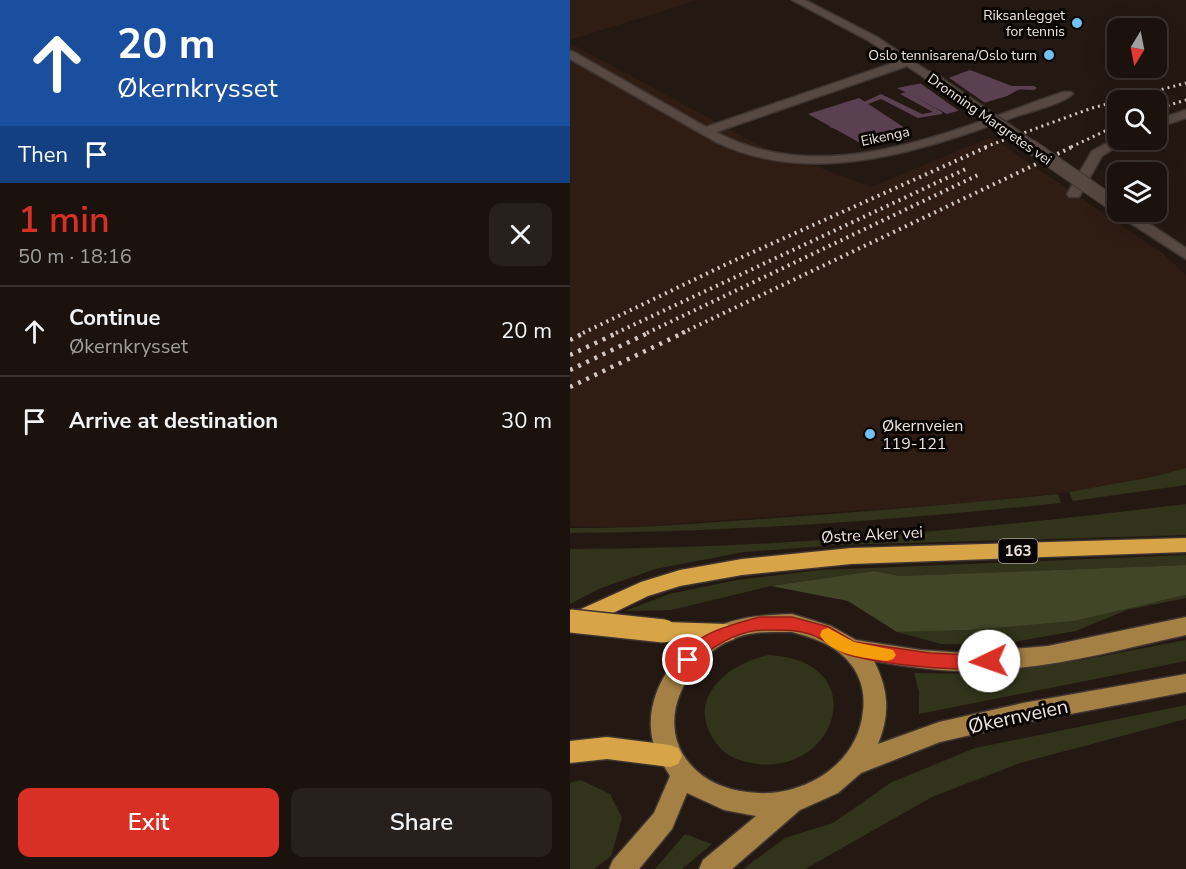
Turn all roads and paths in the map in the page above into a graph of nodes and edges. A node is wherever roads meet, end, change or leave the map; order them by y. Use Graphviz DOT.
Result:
graph roads {
  1 [pos="797,0"];
  2 [pos="570,54"];
  3 [pos="908,62"];
  4 [pos="1067,94"];
  5 [pos="1186,114"];
  6 [pos="1167,120"];
  7 [pos="706,131"];
  8 [pos="1107,148"];
  9 [pos="1074,194"];
  10 [pos="1107,199"];
  11 [pos="1138,222"];
  12 [pos="1186,255"];
  13 [pos="1186,546"];
  14 [pos="570,622"];
  15 [pos="1186,626"];
  16 [pos="726,633"];
  17 [pos="850,648"];
  18 [pos="1186,683"];
  19 [pos="570,752"];
  20 [pos="855,764"];
  21 [pos="677,765"];
  22 [pos="790,803"];
  23 [pos="622,869"];
  24 [pos="712,869"];
  1 -- 3 [label="street, Dronning Margretes vei"];
  2 -- 7 [label="street, Eikenga"];
  3 -- 7 [label="street"];
  3 -- 10 [label="street, Dronning Margretes vei, bridge"];
  4 -- 7 [label="street, Eikenga"];
  5 -- 6 [label="street"];
  8 -- 9 [label="street"];
  11 -- 12 [label="street"];
  13 -- 14 [label="highway, Østre Aker vei / 163"];
  14 -- 16 [label="highway, bridge"];
  15 -- 17 [label="main road"];
  16 -- 17 [label="main road"];
  16 -- 21 [label="main road"];
  17 -- 20 [label="main road"];
  18 -- 20 [label="main road, Økernveien"];
  19 -- 21 [label="highway"];
  20 -- 22 [label="main road"];
  21 -- 22 [label="main road"];
  21 -- 23 [label="main road"];
  22 -- 24 [label="main road"];
}
